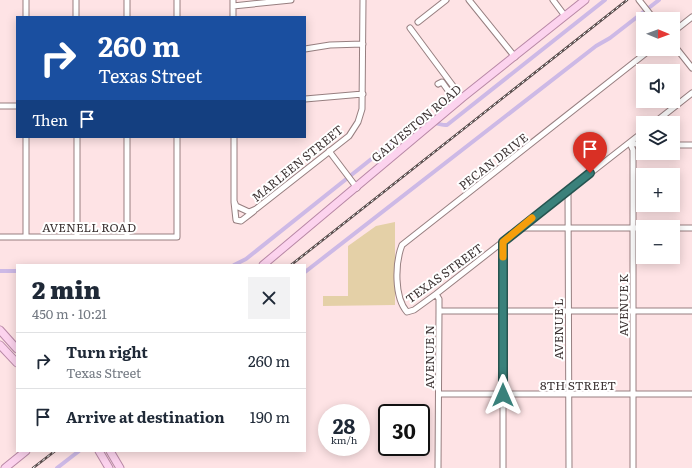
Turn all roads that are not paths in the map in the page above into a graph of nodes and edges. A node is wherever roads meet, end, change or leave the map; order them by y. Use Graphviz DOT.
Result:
graph roads {
  1 [pos="26,0"];
  2 [pos="76,0"];
  3 [pos="127,0"];
  4 [pos="177,0"];
  5 [pos="291,0"];
  6 [pos="363,0"];
  7 [pos="446,0"];
  8 [pos="469,0"];
  9 [pos="553,0"];
  10 [pos="585,0"];
  11 [pos="639,0"];
  12 [pos="233,3"];
  13 [pos="648,12"];
  14 [pos="26,16"];
  15 [pos="76,16"];
  16 [pos="127,16"];
  17 [pos="177,16"];
  18 [pos="233,16"];
  19 [pos="565,16"];
  20 [pos="692,17"];
  21 [pos="418,22"];
  22 [pos="680,26"];
  23 [pos="410,28"];
  24 [pos="363,44"];
  25 [pos="306,49"];
  26 [pos="680,53"];
  27 [pos="642,56"];
  28 [pos="515,57"];
  29 [pos="692,68"];
  30 [pos="438,84"];
  31 [pos="692,93"];
  32 [pos="363,94"];
  33 [pos="306,99"];
  34 [pos="459,101"];
  35 [pos="0,106"];
  36 [pos="16,106"];
  37 [pos="663,116"];
  38 [pos="636,137"];
  39 [pos="26,138"];
  40 [pos="77,138"];
  41 [pos="127,138"];
  42 [pos="177,138"];
  43 [pos="234,138"];
  44 [pos="630,142"];
  45 [pos="636,143"];
  46 [pos="680,145"];
  47 [pos="692,145"];
  48 [pos="329,151"];
  49 [pos="357,188"];
  50 [pos="568,190"];
  51 [pos="234,201"];
  52 [pos="256,209"];
  53 [pos="520,228"];
  54 [pos="568,228"];
  55 [pos="633,228"];
  56 [pos="680,228"];
  57 [pos="692,228"];
  58 [pos="0,237"];
  59 [pos="26,237"];
  60 [pos="77,237"];
  61 [pos="127,237"];
  62 [pos="503,242"];
  63 [pos="264,264"];
  64 [pos="436,294"];
  65 [pos="439,311"];
  66 [pos="503,311"];
  67 [pos="633,311"];
  68 [pos="692,311"];
  69 [pos="407,312"];
  70 [pos="568,312"];
  71 [pos="0,330"];
  72 [pos="0,345"];
  73 [pos="16,348"];
  74 [pos="16,362"];
  75 [pos="439,394"];
  76 [pos="569,394"];
  77 [pos="692,394"];
  78 [pos="503,395"];
  79 [pos="633,395"];
  80 [pos="25,452"];
  81 [pos="100,452"];
  82 [pos="111,452"];
  83 [pos="4,468"];
  84 [pos="109,468"];
  85 [pos="120,468"];
  86 [pos="438,468"];
  87 [pos="503,468"];
  88 [pos="568,468"];
  89 [pos="633,468"];
  1 -- 14 [label="street"];
  2 -- 15 [label="street"];
  3 -- 16 [label="street"];
  4 -- 17 [label="street"];
  5 -- 12 [label="street"];
  6 -- 24 [label="street, MARLEEN STREET"];
  7 -- 21 [label="street"];
  8 -- 28 [label="street"];
  9 -- 19 [label="street"];
  10 -- 19 [label="main road, GALVESTON ROAD"];
  11 -- 13 [label="street"];
  12 -- 18 [label="street"];
  19 -- 28 [label="main road, GALVESTON ROAD"];
  20 -- 22 [label="street"];
  23 -- 34 [label="street"];
  24 -- 25 [label="street"];
  24 -- 32 [label="street, MARLEEN STREET"];
  26 -- 29 [label="street"];
  27 -- 69 [label="street, PECAN DRIVE"];
  28 -- 34 [label="main road, GALVESTON ROAD"];
  30 -- 34 [label="street"];
  31 -- 37 [label="street"];
  32 -- 33 [label="street"];
  32 -- 48 [label="street, MARLEEN STREET"];
  34 -- 49 [label="main road, GALVESTON ROAD"];
  35 -- 36 [label="street"];
  38 -- 44 [label="street, TEXAS STREET"];
  39 -- 59 [label="street"];
  40 -- 60 [label="street"];
  41 -- 61 [label="street"];
  42 -- 61 [label="street, AVENELL ROAD"];
  43 -- 51 [label="street"];
  44 -- 45 [label="street"];
  44 -- 50 [label="street, TEXAS STREET"];
  44 -- 55 [label="street, AVENUE K"];
  46 -- 47 [label="street"];
  48 -- 49 [label="street"];
  48 -- 52 [label="street, MARLEEN STREET"];
  49 -- 63 [label="main road, GALVESTON ROAD"];
  50 -- 53 [label="street, TEXAS STREET"];
  50 -- 54 [label="street, AVENUE L"];
  51 -- 52 [label="street, MARLEEN STREET"];
  51 -- 52 [label="street"];
  53 -- 54 [label="street"];
  53 -- 62 [label="street, TEXAS STREET"];
  54 -- 55 [label="street"];
  54 -- 70 [label="street, AVENUE L"];
  55 -- 67 [label="street, AVENUE K"];
  56 -- 57 [label="street"];
  58 -- 59 [label="street, AVENELL ROAD"];
  59 -- 60 [label="street, AVENELL ROAD"];
  60 -- 61 [label="street, AVENELL ROAD"];
  62 -- 64 [label="street, TEXAS STREET"];
  62 -- 66 [label="street"];
  64 -- 65 [label="street, AVENUE N"];
  64 -- 69 [label="street, TEXAS STREET"];
  65 -- 66 [label="street"];
  65 -- 75 [label="street, AVENUE N"];
  66 -- 70 [label="street"];
  66 -- 78 [label="street"];
  67 -- 68 [label="street"];
  67 -- 70 [label="street"];
  67 -- 79 [label="street, AVENUE K"];
  70 -- 76 [label="street, AVENUE L"];
  71 -- 73 [label="main road"];
  72 -- 74 [label="main road"];
  75 -- 78 [label="street, 8TH STREET"];
  75 -- 86 [label="street, AVENUE N"];
  76 -- 78 [label="street, 8TH STREET"];
  76 -- 79 [label="street, 8TH STREET"];
  76 -- 88 [label="street, AVENUE L"];
  77 -- 79 [label="street, 8TH STREET"];
  78 -- 87 [label="street"];
  79 -- 89 [label="street, AVENUE K"];
  80 -- 83 [label="main road"];
  81 -- 84 [label="main road"];
  82 -- 85 [label="main road"];
}
